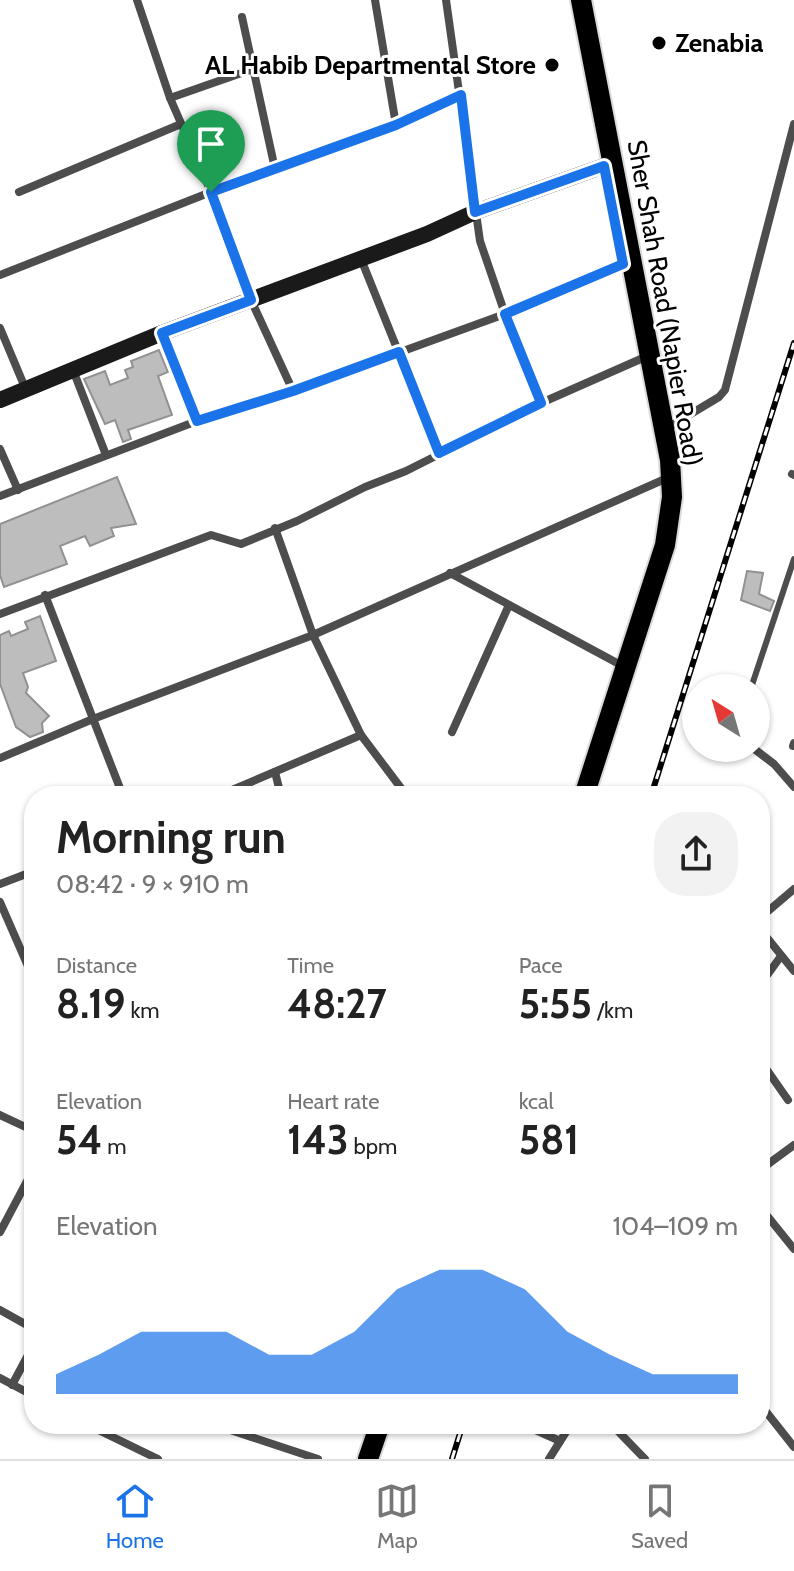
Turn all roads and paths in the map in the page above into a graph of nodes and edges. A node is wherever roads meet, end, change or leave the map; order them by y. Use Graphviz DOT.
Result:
graph roads {
  1 [pos="137,0"];
  2 [pos="375,0"];
  3 [pos="446,0"];
  4 [pos="571,0"];
  5 [pos="581,0"];
  6 [pos="242,17"];
  7 [pos="253,69"];
  8 [pos="461,95"];
  9 [pos="170,98"];
  10 [pos="181,124"];
  11 [pos="794,124"];
  12 [pos="396,125"];
  13 [pos="604,166"];
  14 [pos="275,169"];
  15 [pos="19,192"];
  16 [pos="211,192"];
  17 [pos="475,212"];
  18 [pos="361,259"];
  19 [pos="623,264"];
  20 [pos="0,275"];
  21 [pos="251,300"];
  22 [pos="505,314"];
  23 [pos="0,328"];
  24 [pos="641,331"];
  25 [pos="162,333"];
  26 [pos="399,352"];
  27 [pos="643,358"];
  28 [pos="73,370"];
  29 [pos="26,390"];
  30 [pos="293,391"];
  31 [pos="0,400"];
  32 [pos="541,403"];
  33 [pos="197,421"];
  34 [pos="664,430"];
  35 [pos="0,449"];
  36 [pos="439,453"];
  37 [pos="106,455"];
  38 [pos="665,479"];
  39 [pos="18,490"];
  40 [pos="0,496"];
  41 [pos="275,528"];
  42 [pos="794,559"];
  43 [pos="450,573"];
  44 [pos="45,595"];
  45 [pos="509,605"];
  46 [pos="0,614"];
  47 [pos="313,635"];
  48 [pos="619,664"];
  49 [pos="756,674"];
  50 [pos="93,719"];
  51 [pos="452,732"];
  52 [pos="361,735"];
  53 [pos="0,758"];
  54 [pos="770,761"];
  55 [pos="275,772"];
  56 [pos="119,786"];
  57 [pos="242,786"];
  58 [pos="278,786"];
  59 [pos="399,786"];
  60 [pos="587,786"];
  61 [pos="794,787"];
  62 [pos="24,875"];
  63 [pos="0,884"];
  64 [pos="794,889"];
  65 [pos="0,902"];
  66 [pos="770,909"];
  67 [pos="770,942"];
  68 [pos="781,956"];
  69 [pos="24,957"];
  70 [pos="770,971"];
  71 [pos="794,971"];
  72 [pos="770,1074"];
  73 [pos="788,1100"];
  74 [pos="0,1115"];
  75 [pos="24,1126"];
  76 [pos="794,1145"];
  77 [pos="770,1163"];
  78 [pos="24,1187"];
  79 [pos="770,1219"];
  80 [pos="0,1232"];
  81 [pos="794,1249"];
  82 [pos="0,1310"];
  83 [pos="24,1323"];
  84 [pos="24,1363"];
  85 [pos="0,1378"];
  86 [pos="12,1385"];
  87 [pos="24,1391"];
  88 [pos="770,1417"];
  89 [pos="105,1434"];
  90 [pos="242,1434"];
  91 [pos="377,1434"];
  92 [pos="544,1434"];
  93 [pos="565,1434"];
  94 [pos="621,1434"];
  95 [pos="560,1441"];
  96 [pos="794,1447"];
  97 [pos="369,1458"];
  98 [pos="158,1459"];
  99 [pos="318,1459"];
  100 [pos="549,1459"];
  101 [pos="645,1459"];
  1 -- 9 [label="street"];
  2 -- 12 [label="street"];
  3 -- 8 [label="street"];
  4 -- 13 [label="main road, Sher Shah Road (Napier Road)"];
  5 -- 24 [label="main road, Sher Shah Road (Napier Road)"];
  6 -- 7 [label="street"];
  7 -- 9 [label="street"];
  7 -- 14 [label="street"];
  8 -- 12 [label="street"];
  8 -- 17 [label="street"];
  9 -- 10 [label="street"];
  10 -- 15 [label="street"];
  10 -- 16 [label="street"];
  11 -- 34 [label="street"];
  12 -- 14 [label="street"];
  13 -- 17 [label="main road"];
  13 -- 19 [label="main road, Sher Shah Road (Napier Road)"];
  14 -- 16 [label="street"];
  16 -- 20 [label="street"];
  16 -- 21 [label="street"];
  17 -- 18 [label="main road"];
  17 -- 22 [label="street"];
  18 -- 21 [label="main road"];
  18 -- 26 [label="street"];
  19 -- 22 [label="street"];
  19 -- 24 [label="main road, Sher Shah Road (Napier Road)"];
  21 -- 25 [label="main road"];
  21 -- 30 [label="street"];
  22 -- 26 [label="street"];
  22 -- 32 [label="street"];
  23 -- 29 [label="street"];
  24 -- 34 [label="main road, Sher Shah Road (Napier Road)"];
  25 -- 28 [label="main road"];
  25 -- 33 [label="street"];
  26 -- 30 [label="street"];
  26 -- 36 [label="street"];
  27 -- 32 [label="street"];
  28 -- 29 [label="main road"];
  28 -- 37 [label="street"];
  29 -- 31 [label="main road"];
  30 -- 33 [label="street"];
  32 -- 36 [label="street"];
  33 -- 37 [label="street"];
  34 -- 60 [label="main road, Sher Shah Road (Napier Road)"];
  35 -- 39 [label="street"];
  36 -- 41 [label="street"];
  37 -- 39 [label="street"];
  38 -- 43 [label="street"];
  39 -- 40 [label="street"];
  41 -- 44 [label="street"];
  41 -- 47 [label="street"];
  42 -- 49 [label="lane"];
  43 -- 45 [label="street"];
  43 -- 47 [label="street"];
  44 -- 46 [label="street"];
  44 -- 50 [label="street"];
  45 -- 48 [label="street"];
  45 -- 51 [label="street"];
  47 -- 50 [label="street"];
  47 -- 52 [label="street"];
  50 -- 53 [label="street"];
  50 -- 56 [label="street"];
  52 -- 55 [label="street"];
  52 -- 59 [label="street"];
  54 -- 61 [label="street"];
  55 -- 57 [label="street"];
  55 -- 58 [label="street"];
  62 -- 63 [label="street"];
  64 -- 66 [label="street"];
  65 -- 69 [label="street"];
  67 -- 68 [label="street"];
  68 -- 70 [label="street"];
  68 -- 71 [label="street"];
  72 -- 73 [label="street"];
  74 -- 75 [label="street"];
  76 -- 77 [label="street"];
  78 -- 80 [label="street"];
  79 -- 81 [label="street"];
  82 -- 83 [label="street"];
  84 -- 86 [label="street"];
  85 -- 86 [label="street"];
  86 -- 87 [label="street"];
  88 -- 96 [label="street"];
  89 -- 98 [label="street"];
  90 -- 99 [label="street"];
  91 -- 97 [label="main road"];
  92 -- 95 [label="street"];
  93 -- 95 [label="street"];
  94 -- 101 [label="street"];
  95 -- 100 [label="street"];
}
